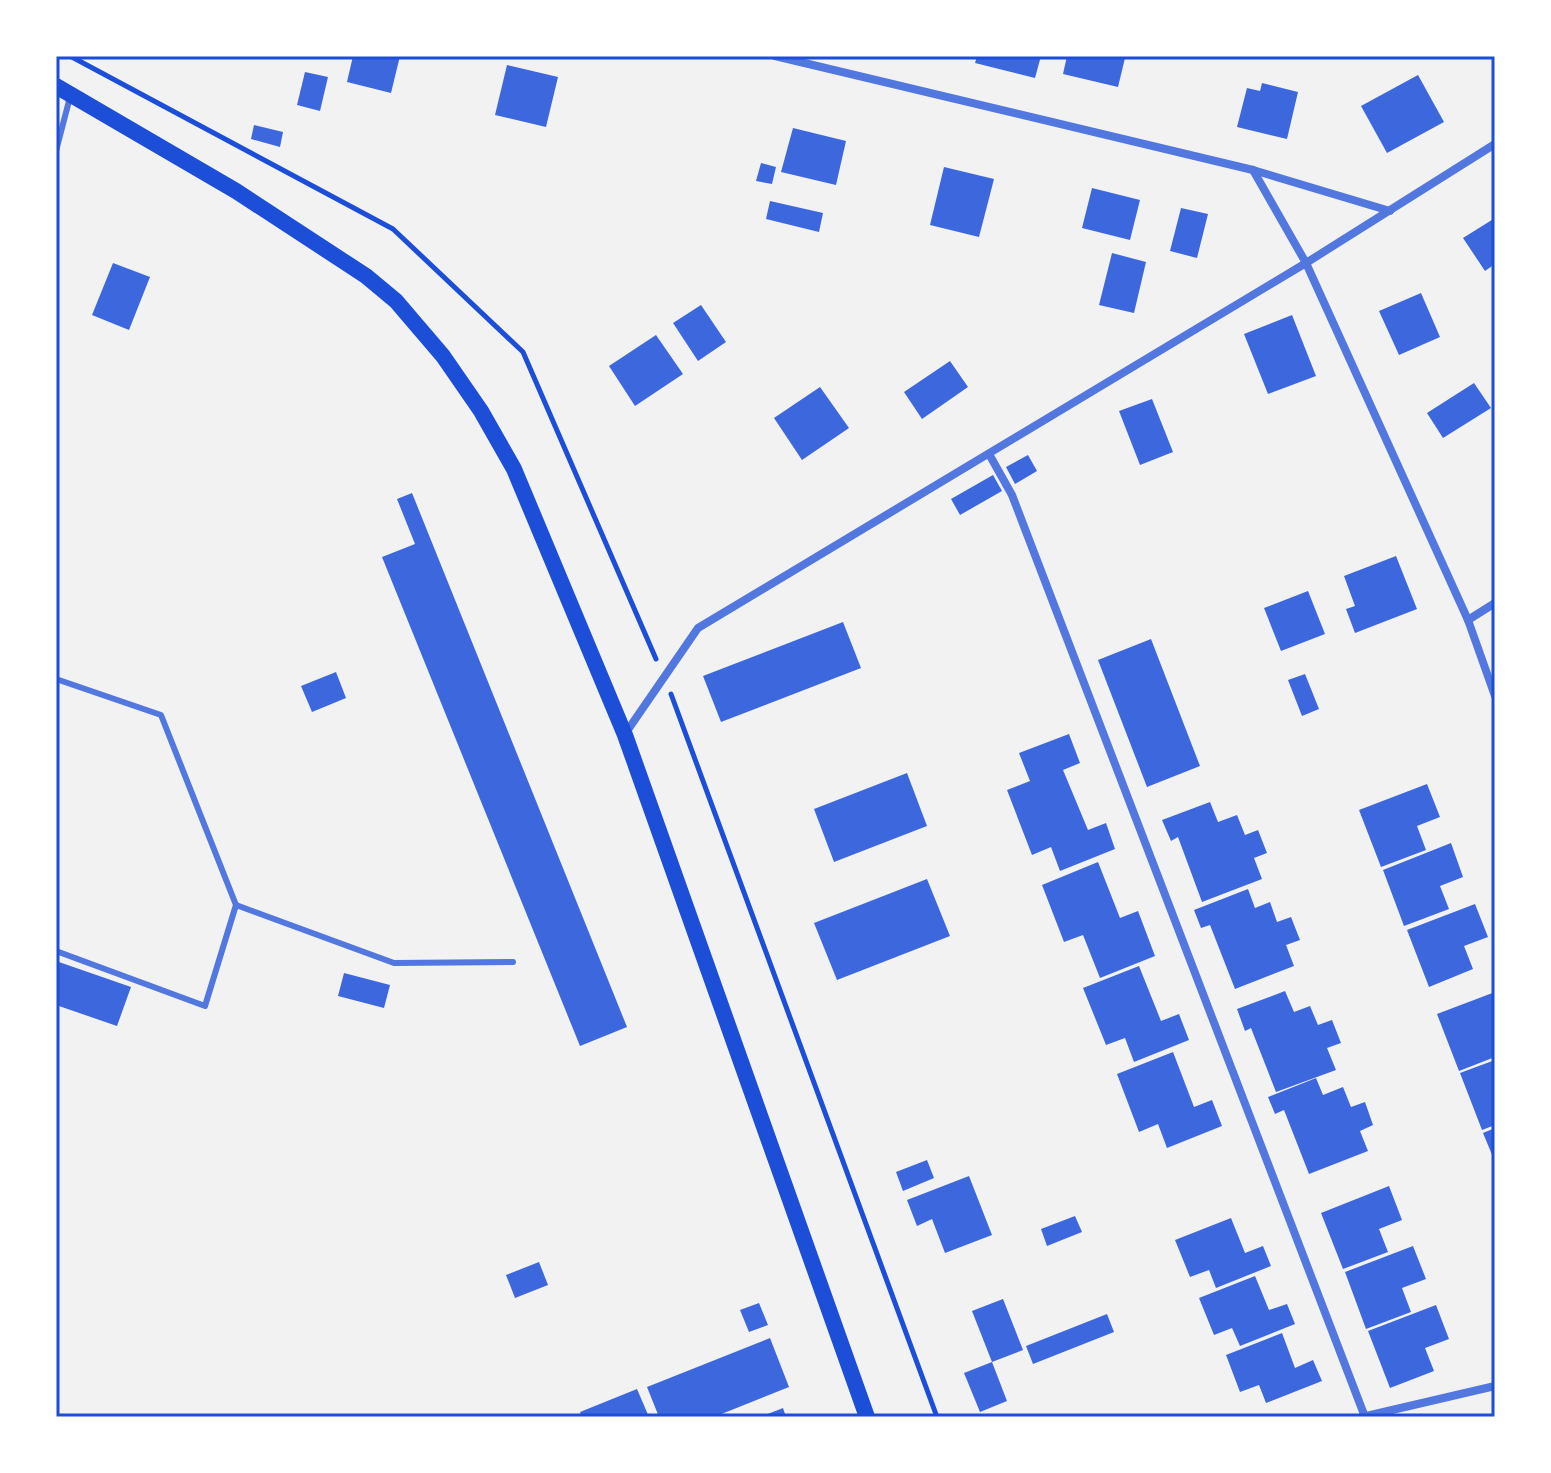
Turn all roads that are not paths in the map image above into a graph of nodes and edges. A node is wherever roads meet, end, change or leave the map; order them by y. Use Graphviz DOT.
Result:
graph roads {
  1 [pos="775,56"];
  2 [pos="63,90"];
  3 [pos="1495,144"];
  4 [pos="56,151"];
  5 [pos="1253,170"];
  6 [pos="1390,211"];
  7 [pos="1306,263"];
  8 [pos="989,454"];
  9 [pos="1495,603"];
  10 [pos="1468,620"];
  11 [pos="56,679"];
  12 [pos="1495,696"];
  13 [pos="625,735"];
  14 [pos="236,905"];
  15 [pos="56,951"];
  16 [pos="513,962"];
  17 [pos="1495,1386"];
  18 [pos="867,1417"];
  19 [pos="1364,1417"];
  1 -- 5 [label="street"];
  2 -- 4 [label="lane"];
  2 -- 13 [label="main road"];
  3 -- 6 [label="street"];
  5 -- 6 [label="street"];
  5 -- 7 [label="street"];
  6 -- 7 [label="street"];
  7 -- 8 [label="street"];
  7 -- 10 [label="street"];
  8 -- 13 [label="street"];
  8 -- 19 [label="street"];
  9 -- 10 [label="street"];
  10 -- 12 [label="street"];
  11 -- 14 [label="lane"];
  13 -- 18 [label="main road"];
  14 -- 15 [label="lane"];
  14 -- 16 [label="lane"];
  17 -- 19 [label="street"];
}
